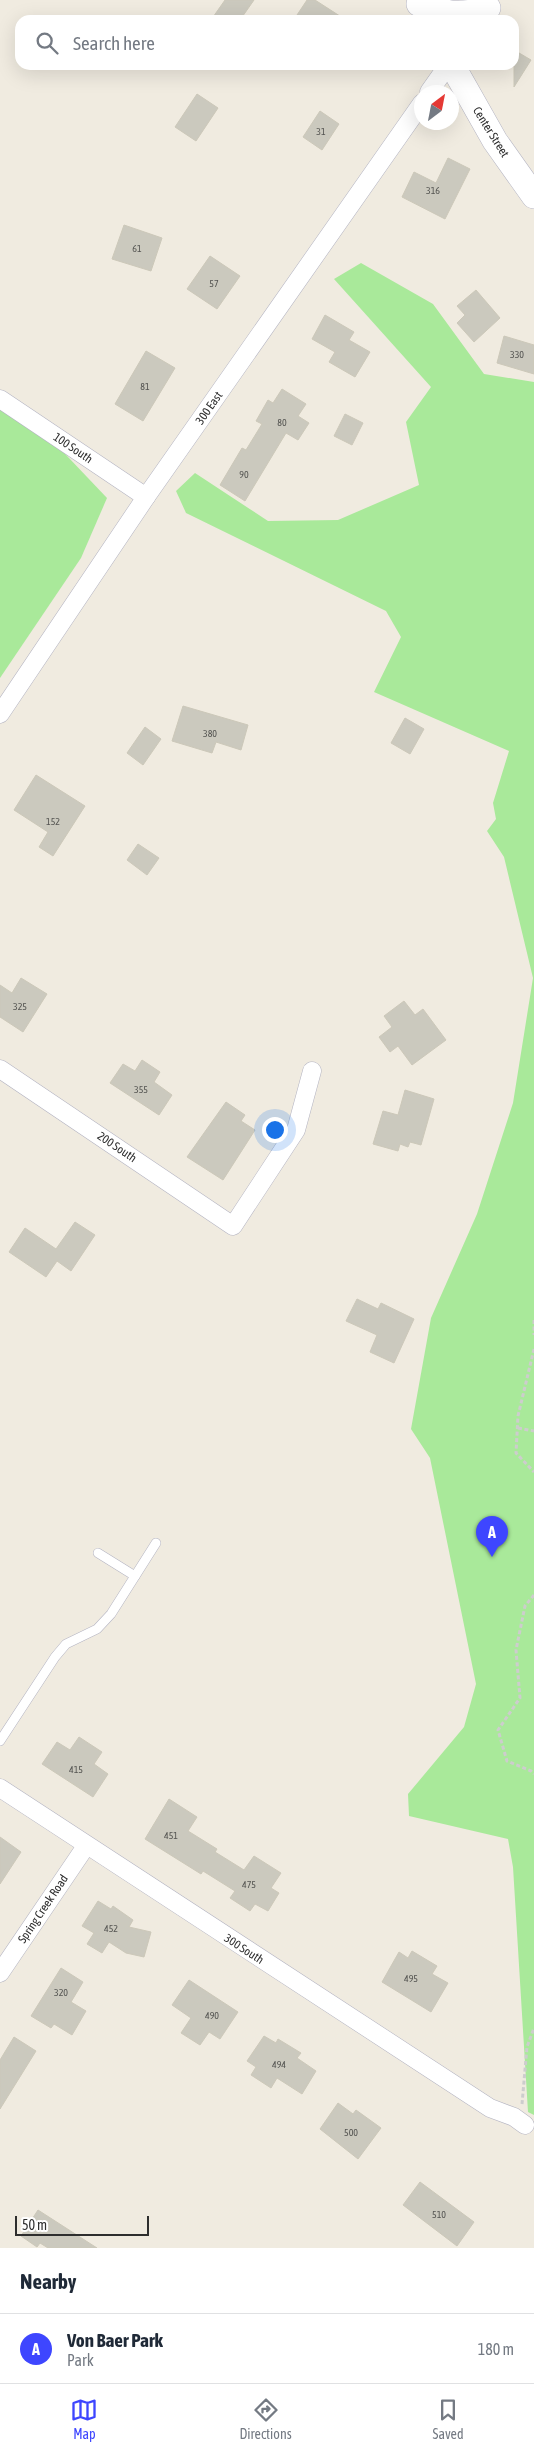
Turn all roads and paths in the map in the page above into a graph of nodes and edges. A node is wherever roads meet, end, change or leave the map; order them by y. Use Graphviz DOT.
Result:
graph roads {
  1 [pos="420,8"];
  2 [pos="487,9"];
  3 [pos="444,70"];
  4 [pos="455,70"];
  5 [pos="434,85"];
  6 [pos="414,114"];
  7 [pos="534,196"];
  8 [pos="0,399"];
  9 [pos="146,497"];
  10 [pos="0,714"];
  11 [pos="0,1069"];
  12 [pos="312,1071"];
  13 [pos="534,1320"];
  14 [pos="534,1335"];
  15 [pos="534,1349"];
  16 [pos="518,1428"];
  17 [pos="534,1431"];
  18 [pos="534,1472"];
  19 [pos="156,1543"];
  20 [pos="98,1553"];
  21 [pos="135,1576"];
  22 [pos="534,1595"];
  23 [pos="0,1741"];
  24 [pos="534,1774"];
  25 [pos="0,1788"];
  26 [pos="86,1846"];
  27 [pos="0,1973"];
  28 [pos="534,2028"];
  29 [pos="519,2121"];
  1 -- 2 [label="street"];
  3 -- 5 [label="street"];
  4 -- 7 [label="street, Center Street"];
  6 -- 9 [label="street, 300 East"];
  8 -- 9 [label="street, 100 South"];
  9 -- 10 [label="street, 300 East"];
  11 -- 12 [label="street, 200 South"];
  13 -- 14 [label="path"];
  15 -- 16 [label="path"];
  16 -- 17 [label="path"];
  16 -- 18 [label="path"];
  19 -- 21 [label="lane"];
  20 -- 21 [label="lane"];
  21 -- 23 [label="lane"];
  22 -- 24 [label="path"];
  25 -- 26 [label="street, 300 South"];
  26 -- 27 [label="street, Spring Creek Road"];
  26 -- 29 [label="street, 300 South"];
  28 -- 29 [label="path"];
}
